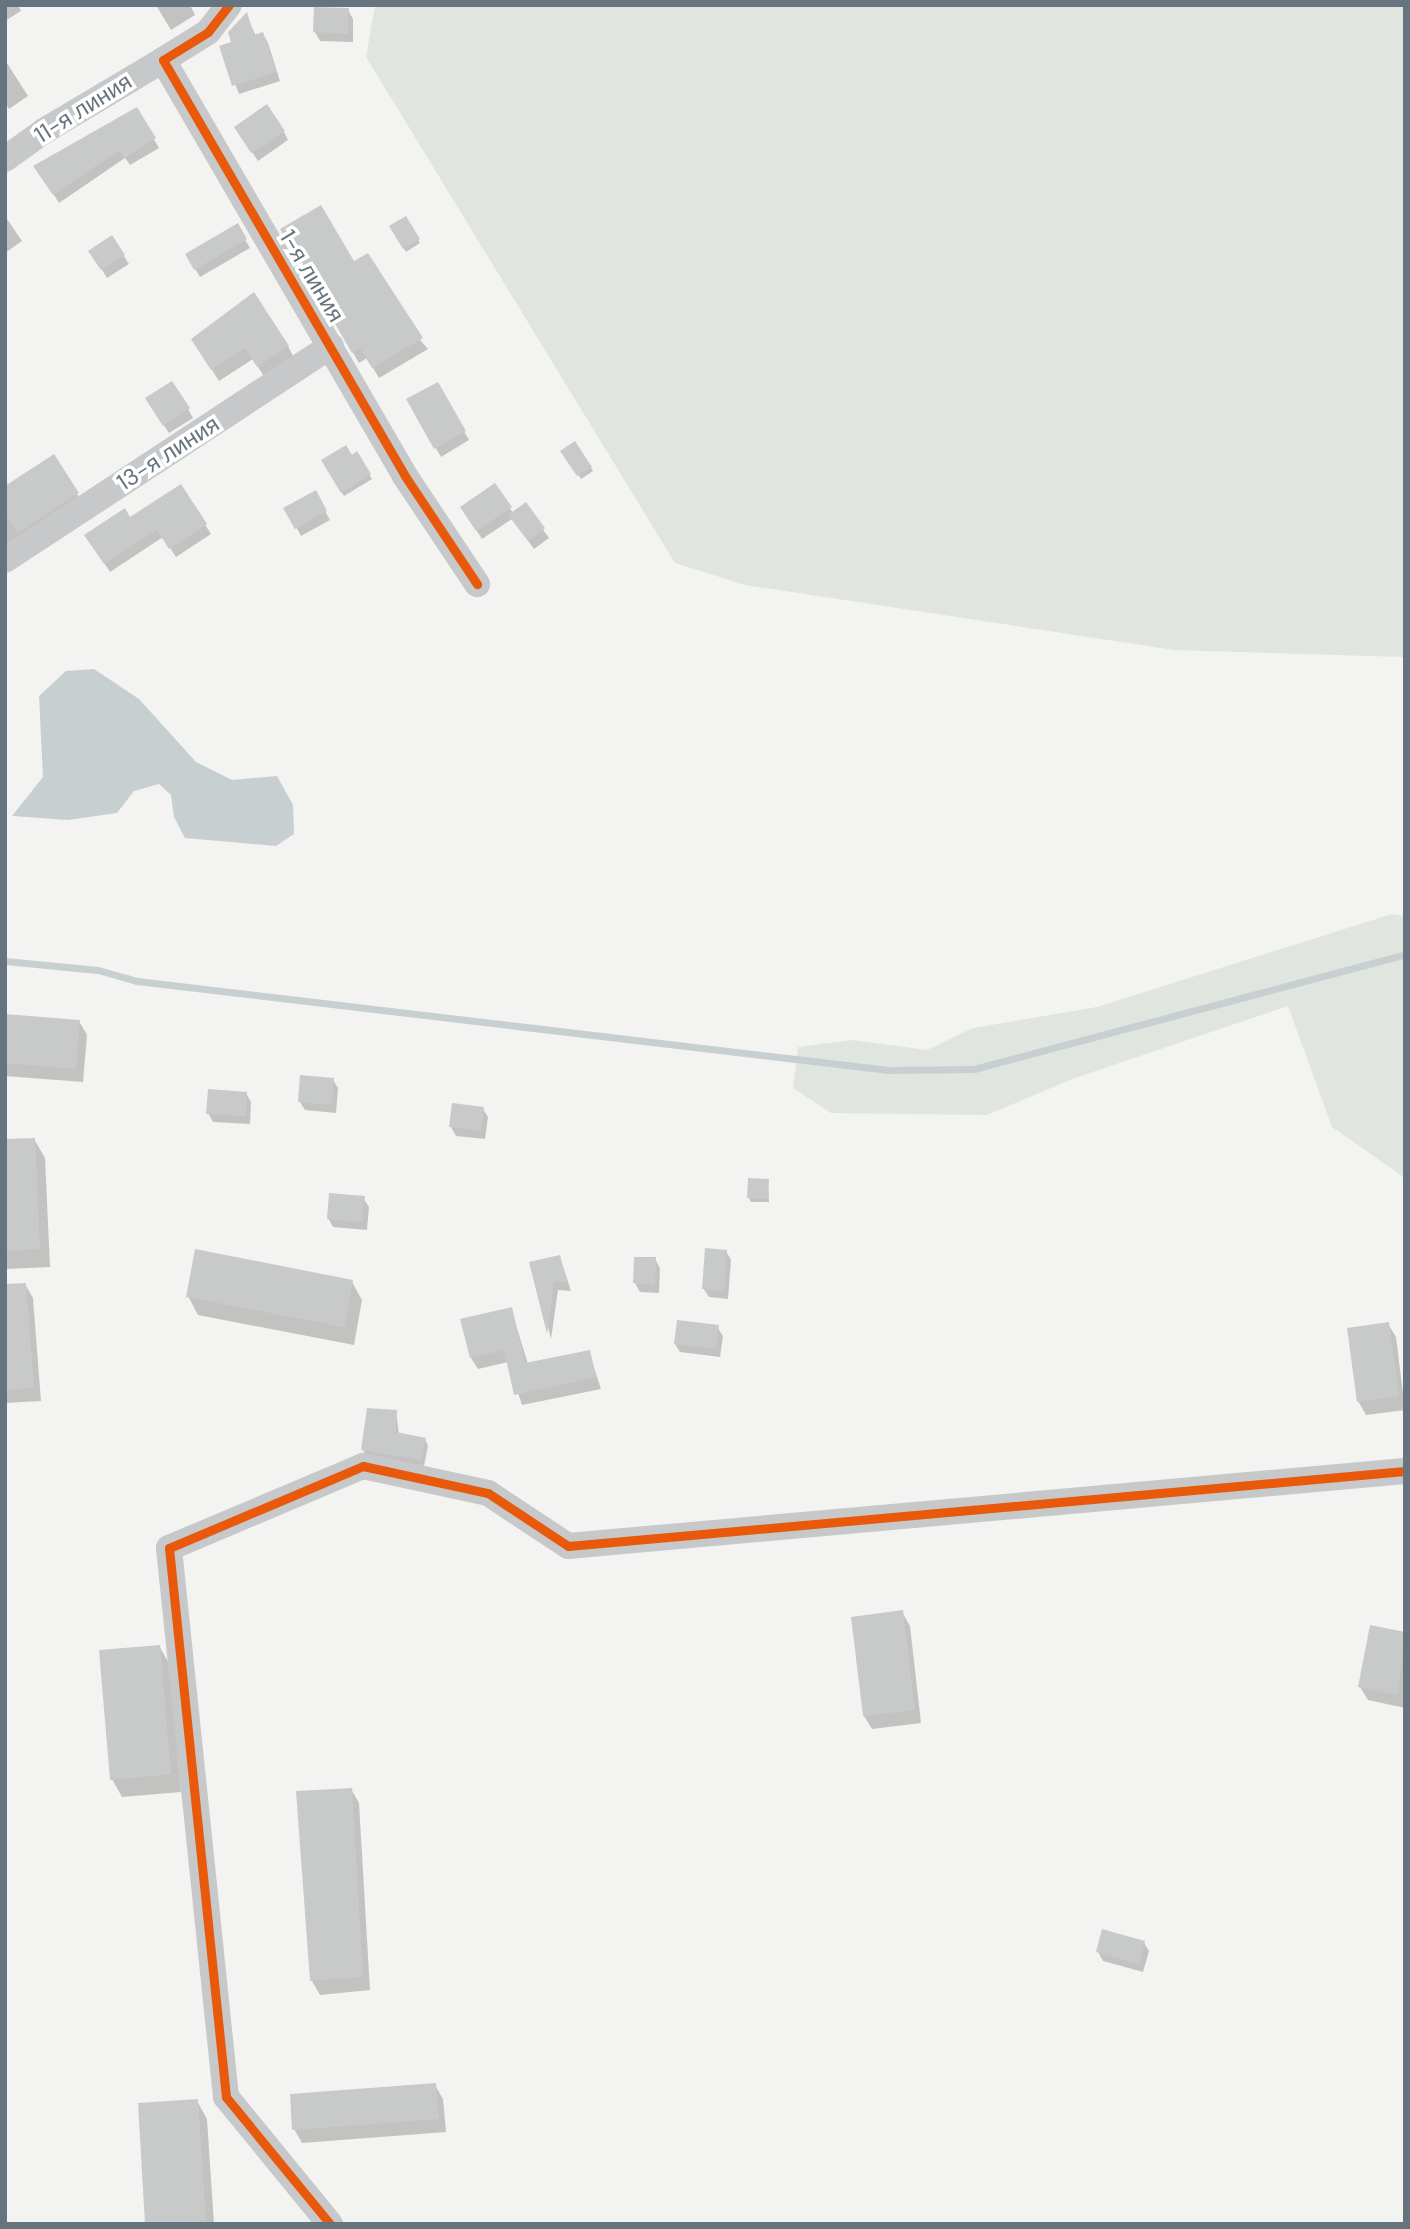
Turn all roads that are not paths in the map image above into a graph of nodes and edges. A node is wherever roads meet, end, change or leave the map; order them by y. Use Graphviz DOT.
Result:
graph roads {
  1 [pos="229,5"];
  2 [pos="163,60"];
  3 [pos="5,159"];
  4 [pos="331,346"];
  5 [pos="5,560"];
  6 [pos="477,584"];
  7 [pos="1405,1471"];
  8 [pos="330,2224"];
  1 -- 2 [label="street"];
  2 -- 3 [label="street, 11-я линия"];
  2 -- 4 [label="street, 1-я линия"];
  4 -- 5 [label="street, 13-я линия"];
  4 -- 6 [label="street, 1-я линия"];
  7 -- 8 [label="street"];
}
